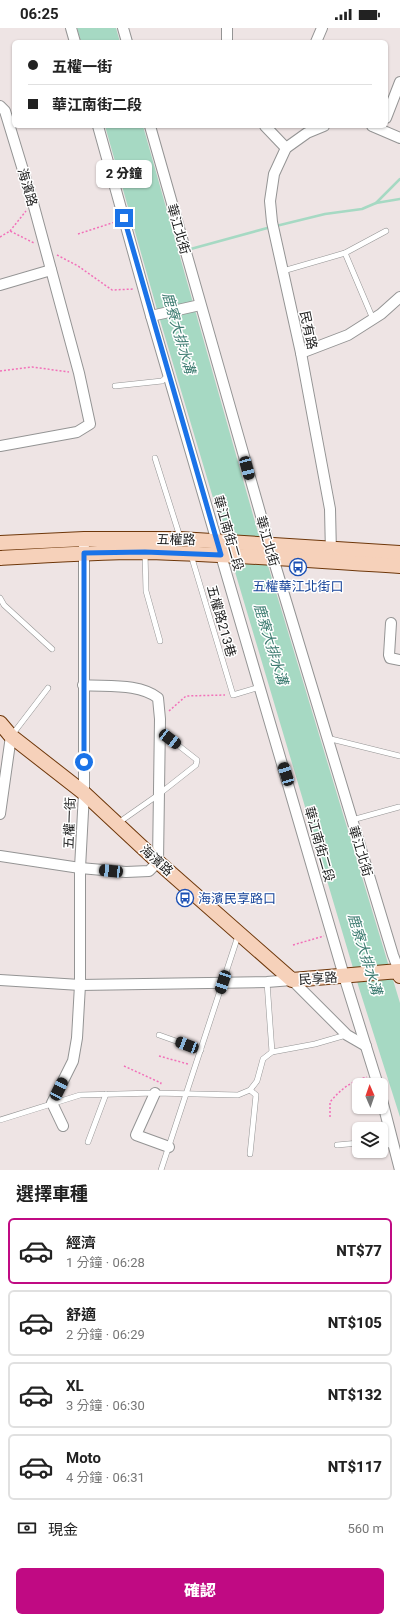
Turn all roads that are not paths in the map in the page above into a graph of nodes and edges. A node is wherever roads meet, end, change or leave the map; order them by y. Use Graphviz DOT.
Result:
graph roads {
  1 [pos="71,28"];
  2 [pos="123,28"];
  3 [pos="227,28"];
  4 [pos="322,28"];
  5 [pos="74,40"];
  6 [pos="126,40"];
  7 [pos="227,40"];
  8 [pos="317,40"];
  9 [pos="400,82"];
  10 [pos="0,106"];
  11 [pos="388,113"];
  12 [pos="99,128"];
  13 [pos="151,128"];
  14 [pos="267,128"];
  15 [pos="319,128"];
  16 [pos="381,128"];
  17 [pos="400,138"];
  18 [pos="286,148"];
  19 [pos="386,231"];
  20 [pos="345,253"];
  21 [pos="51,270"];
  22 [pos="283,271"];
  23 [pos="0,285"];
  24 [pos="400,297"];
  25 [pos="198,305"];
  26 [pos="154,316"];
  27 [pos="373,319"];
  28 [pos="301,354"];
  29 [pos="169,375"];
  30 [pos="115,386"];
  31 [pos="0,446"];
  32 [pos="155,458"];
  33 [pos="180,539"];
  34 [pos="221,541"];
  35 [pos="0,543"];
  36 [pos="267,544"];
  37 [pos="84,546"];
  38 [pos="145,552"];
  39 [pos="400,553"];
  40 [pos="191,554"];
  41 [pos="225,555"];
  42 [pos="331,555"];
  43 [pos="0,558"];
  44 [pos="270,558"];
  45 [pos="400,566"];
  46 [pos="0,598"];
  47 [pos="391,623"];
  48 [pos="160,641"];
  49 [pos="52,649"];
  50 [pos="400,660"];
  51 [pos="83,685"];
  52 [pos="260,687"];
  53 [pos="48,688"];
  54 [pos="0,723"];
  55 [pos="160,731"];
  56 [pos="6,734"];
  57 [pos="327,738"];
  58 [pos="400,756"];
  59 [pos="84,793"];
  60 [pos="158,795"];
  61 [pos="399,807"];
  62 [pos="0,814"];
  63 [pos="352,820"];
  64 [pos="117,824"];
  65 [pos="0,856"];
  66 [pos="158,862"];
  67 [pos="80,868"];
  68 [pos="239,933"];
  69 [pos="400,973"];
  70 [pos="344,976"];
  71 [pos="0,980"];
  72 [pos="292,980"];
  73 [pos="223,982"];
  74 [pos="267,982"];
  75 [pos="80,985"];
  76 [pos="160,1034"];
  77 [pos="347,1035"];
  78 [pos="366,1046"];
  79 [pos="201,1050"];
  80 [pos="272,1052"];
  81 [pos="376,1078"];
  82 [pos="250,1090"];
  83 [pos="155,1093"];
  84 [pos="106,1094"];
  85 [pos="186,1095"];
  86 [pos="52,1103"];
  87 [pos="386,1114"];
  88 [pos="0,1120"];
  89 [pos="63,1126"];
  90 [pos="88,1142"];
  91 [pos="352,1144"];
  92 [pos="393,1144"];
  93 [pos="337,1145"];
  94 [pos="388,1145"];
  95 [pos="169,1147"];
  96 [pos="250,1154"];
  97 [pos="161,1170"];
  98 [pos="400,1170"];
  1 -- 5 [label="street"];
  2 -- 6 [label="street"];
  3 -- 7 [label="street"];
  4 -- 8 [label="street"];
  9 -- 11 [label="street"];
  10 -- 21 [label="street, 海濱路"];
  12 -- 26 [label="street, 華江南街二段"];
  13 -- 25 [label="street, 華江北街"];
  14 -- 18 [label="street"];
  15 -- 18 [label="street, 民有路"];
  16 -- 17 [label="street"];
  18 -- 22 [label="street, 民有路"];
  19 -- 20 [label="lane"];
  20 -- 22 [label="lane"];
  20 -- 27 [label="lane"];
  21 -- 23 [label="street"];
  21 -- 31 [label="street, 海濱路"];
  22 -- 28 [label="street, 民有路"];
  24 -- 27 [label="street"];
  25 -- 26 [label="street"];
  25 -- 36 [label="street, 華江北街"];
  26 -- 29 [label="street, 華江南街二段"];
  27 -- 28 [label="street"];
  28 -- 42 [label="street, 民有路"];
  29 -- 30 [label="lane"];
  29 -- 34 [label="street, 華江南街二段"];
  32 -- 33 [label="lane"];
  33 -- 34 [label="street, 五權路"];
  33 -- 37 [label="street, 五權路"];
  34 -- 36 [label="street, 五權路"];
  34 -- 41 [label="street, 華江南街二段"];
  35 -- 37 [label="street, 五權路"];
  36 -- 42 [label="street, 五權路"];
  36 -- 44 [label="street, 華江北街"];
  37 -- 38 [label="street, 五權路"];
  37 -- 43 [label="street, 五權路"];
  37 -- 51 [label="street, 五權一街"];
  38 -- 40 [label="street, 五權路"];
  38 -- 48 [label="lane"];
  39 -- 42 [label="street, 五權路"];
  40 -- 41 [label="street, 五權路"];
  40 -- 52 [label="lane, 五權路213巷"];
  41 -- 44 [label="street, 五權路"];
  41 -- 52 [label="street, 華江南街二段"];
  42 -- 44 [label="street, 五權路"];
  42 -- 45 [label="street, 五權路"];
  44 -- 57 [label="street, 華江北街"];
  46 -- 49 [label="lane"];
  47 -- 50 [label="street"];
  51 -- 55 [label="street"];
  51 -- 59 [label="street, 五權一街"];
  52 -- 70 [label="street, 華江南街二段"];
  53 -- 56 [label="lane"];
  54 -- 56 [label="street, 海濱路"];
  55 -- 60 [label="street"];
  55 -- 60 [label="lane"];
  56 -- 59 [label="street, 海濱路"];
  56 -- 62 [label="street"];
  57 -- 58 [label="lane"];
  57 -- 63 [label="street, 華江北街"];
  59 -- 64 [label="street, 海濱路"];
  59 -- 67 [label="street, 五權一街"];
  60 -- 64 [label="lane"];
  60 -- 66 [label="street"];
  61 -- 63 [label="lane"];
  63 -- 69 [label="street, 華江北街"];
  64 -- 66 [label="street, 海濱路"];
  65 -- 67 [label="street"];
  66 -- 67 [label="street"];
  66 -- 68 [label="street, 海濱路"];
  67 -- 75 [label="street, 五權一街"];
  68 -- 72 [label="street, 海濱路"];
  68 -- 73 [label="lane"];
  69 -- 70 [label="street, 民享路"];
  70 -- 72 [label="street, 民享路"];
  70 -- 78 [label="street, 華江南街二段"];
  71 -- 75 [label="street"];
  72 -- 74 [label="street"];
  72 -- 77 [label="street, 海濱路"];
  73 -- 74 [label="street"];
  73 -- 75 [label="street"];
  73 -- 79 [label="lane"];
  74 -- 80 [label="lane"];
  75 -- 86 [label="street, 五權一街"];
  76 -- 79 [label="lane"];
  77 -- 78 [label="street, 海濱路"];
  77 -- 80 [label="lane"];
  78 -- 81 [label="street, 華江南街二段"];
  79 -- 85 [label="lane"];
  80 -- 82 [label="lane"];
  82 -- 85 [label="lane"];
  82 -- 96 [label="lane"];
  83 -- 84 [label="lane"];
  83 -- 85 [label="lane"];
  83 -- 95 [label="street"];
  84 -- 86 [label="lane"];
  84 -- 90 [label="lane"];
  85 -- 95 [label="lane"];
  86 -- 88 [label="lane"];
  86 -- 89 [label="street"];
  87 -- 92 [label="street"];
  91 -- 93 [label="lane"];
  92 -- 94 [label="lane"];
  92 -- 98 [label="street"];
  95 -- 97 [label="lane"];
}
